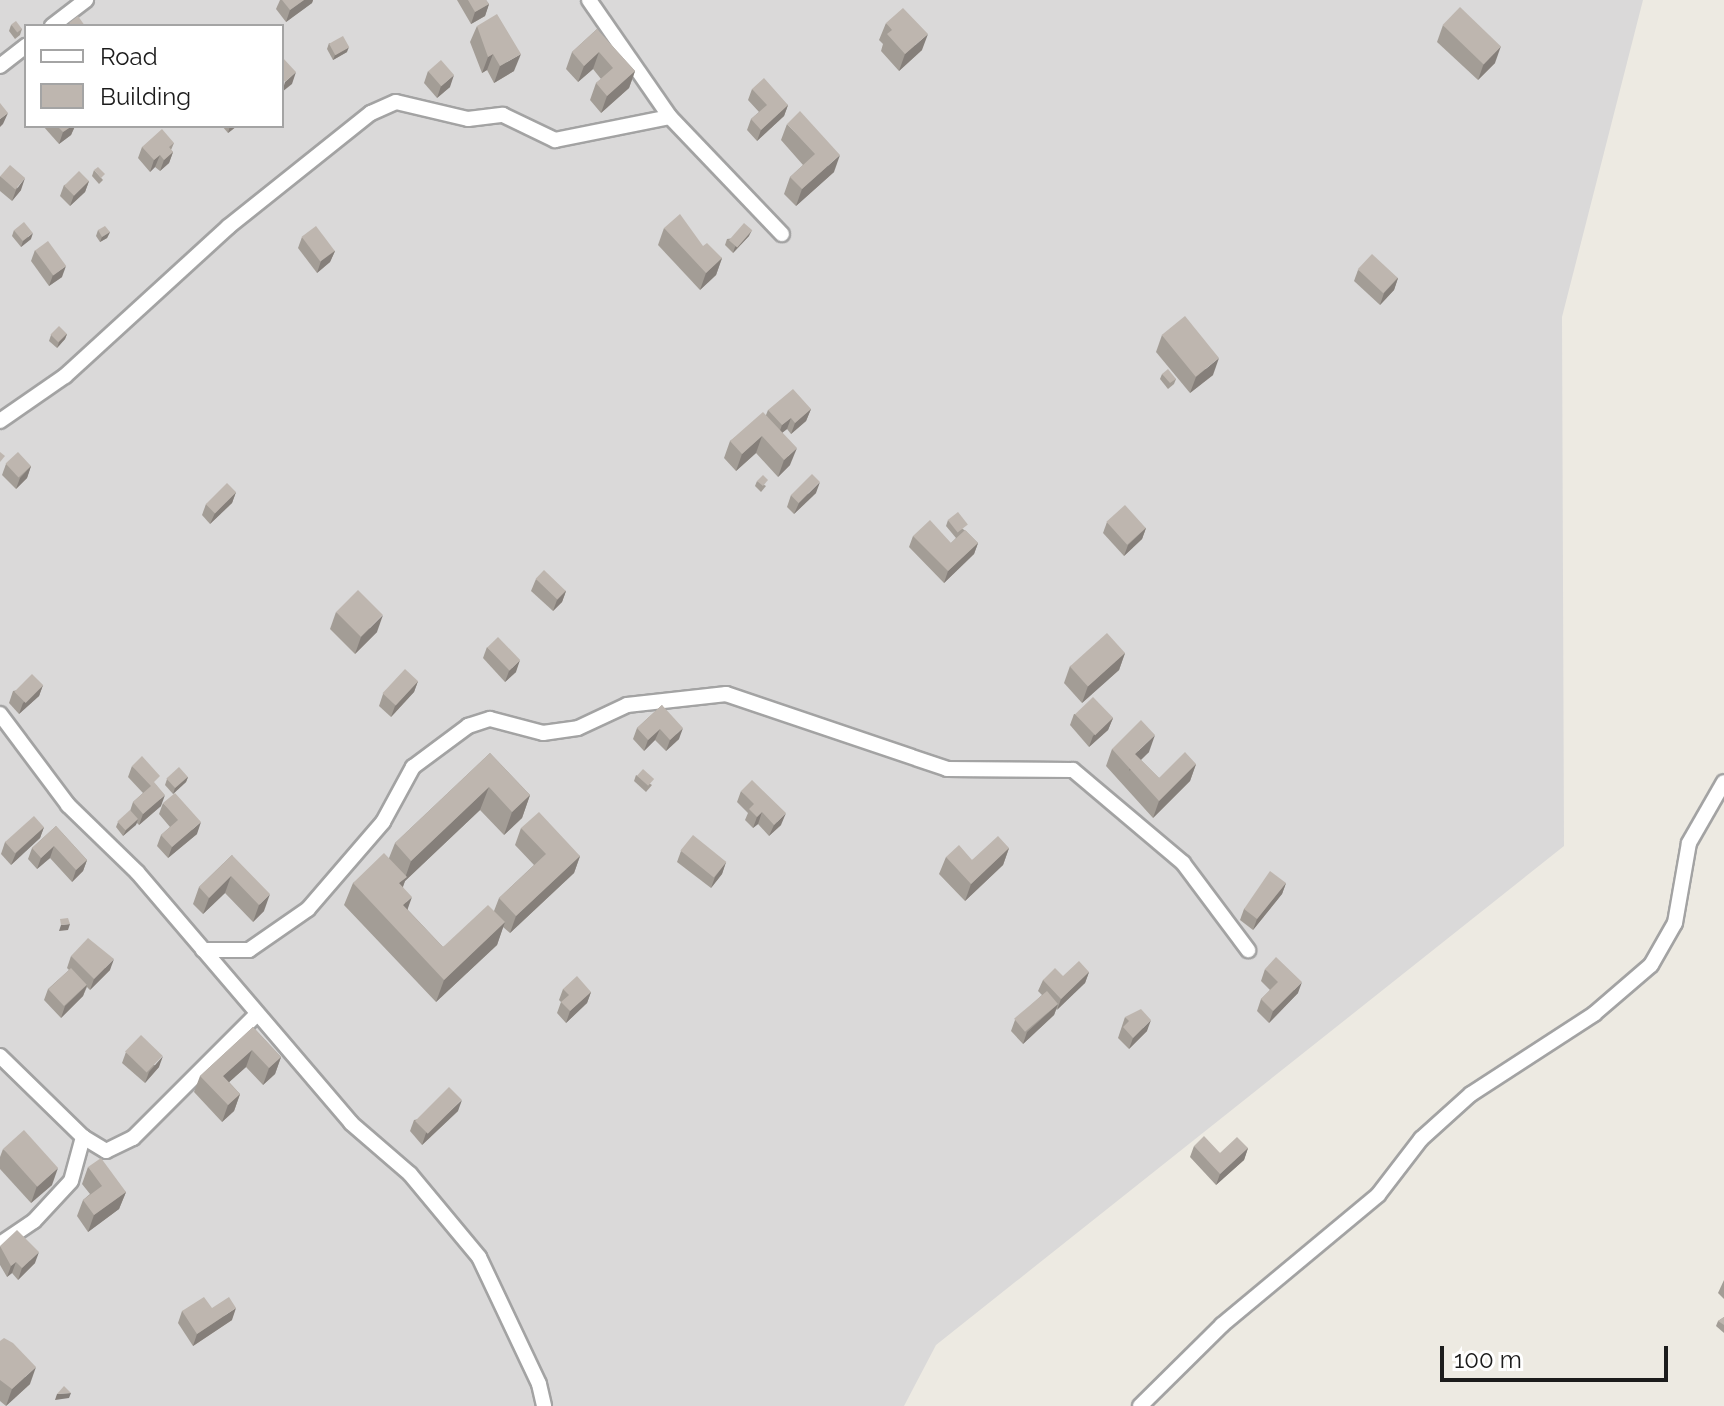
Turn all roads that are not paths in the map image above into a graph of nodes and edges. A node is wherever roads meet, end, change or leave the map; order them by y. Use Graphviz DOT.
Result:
graph roads {
  1 [pos="86,0"];
  2 [pos="589,0"];
  3 [pos="55,24"];
  4 [pos="24,48"];
  5 [pos="0,66"];
  6 [pos="670,117"];
  7 [pos="782,234"];
  8 [pos="0,421"];
  9 [pos="0,714"];
  10 [pos="1724,782"];
  11 [pos="203,950"];
  12 [pos="1248,950"];
  13 [pos="257,1014"];
  14 [pos="0,1056"];
  15 [pos="83,1137"];
  16 [pos="0,1244"];
  17 [pos="544,1406"];
  18 [pos="1140,1406"];
  1 -- 3 [label="street"];
  2 -- 6 [label="street"];
  4 -- 5 [label="street"];
  6 -- 7 [label="street"];
  6 -- 8 [label="street"];
  9 -- 11 [label="street"];
  10 -- 18 [label="street"];
  11 -- 12 [label="street"];
  11 -- 13 [label="street"];
  13 -- 15 [label="street"];
  13 -- 17 [label="street"];
  14 -- 15 [label="street"];
  15 -- 16 [label="street"];
}
